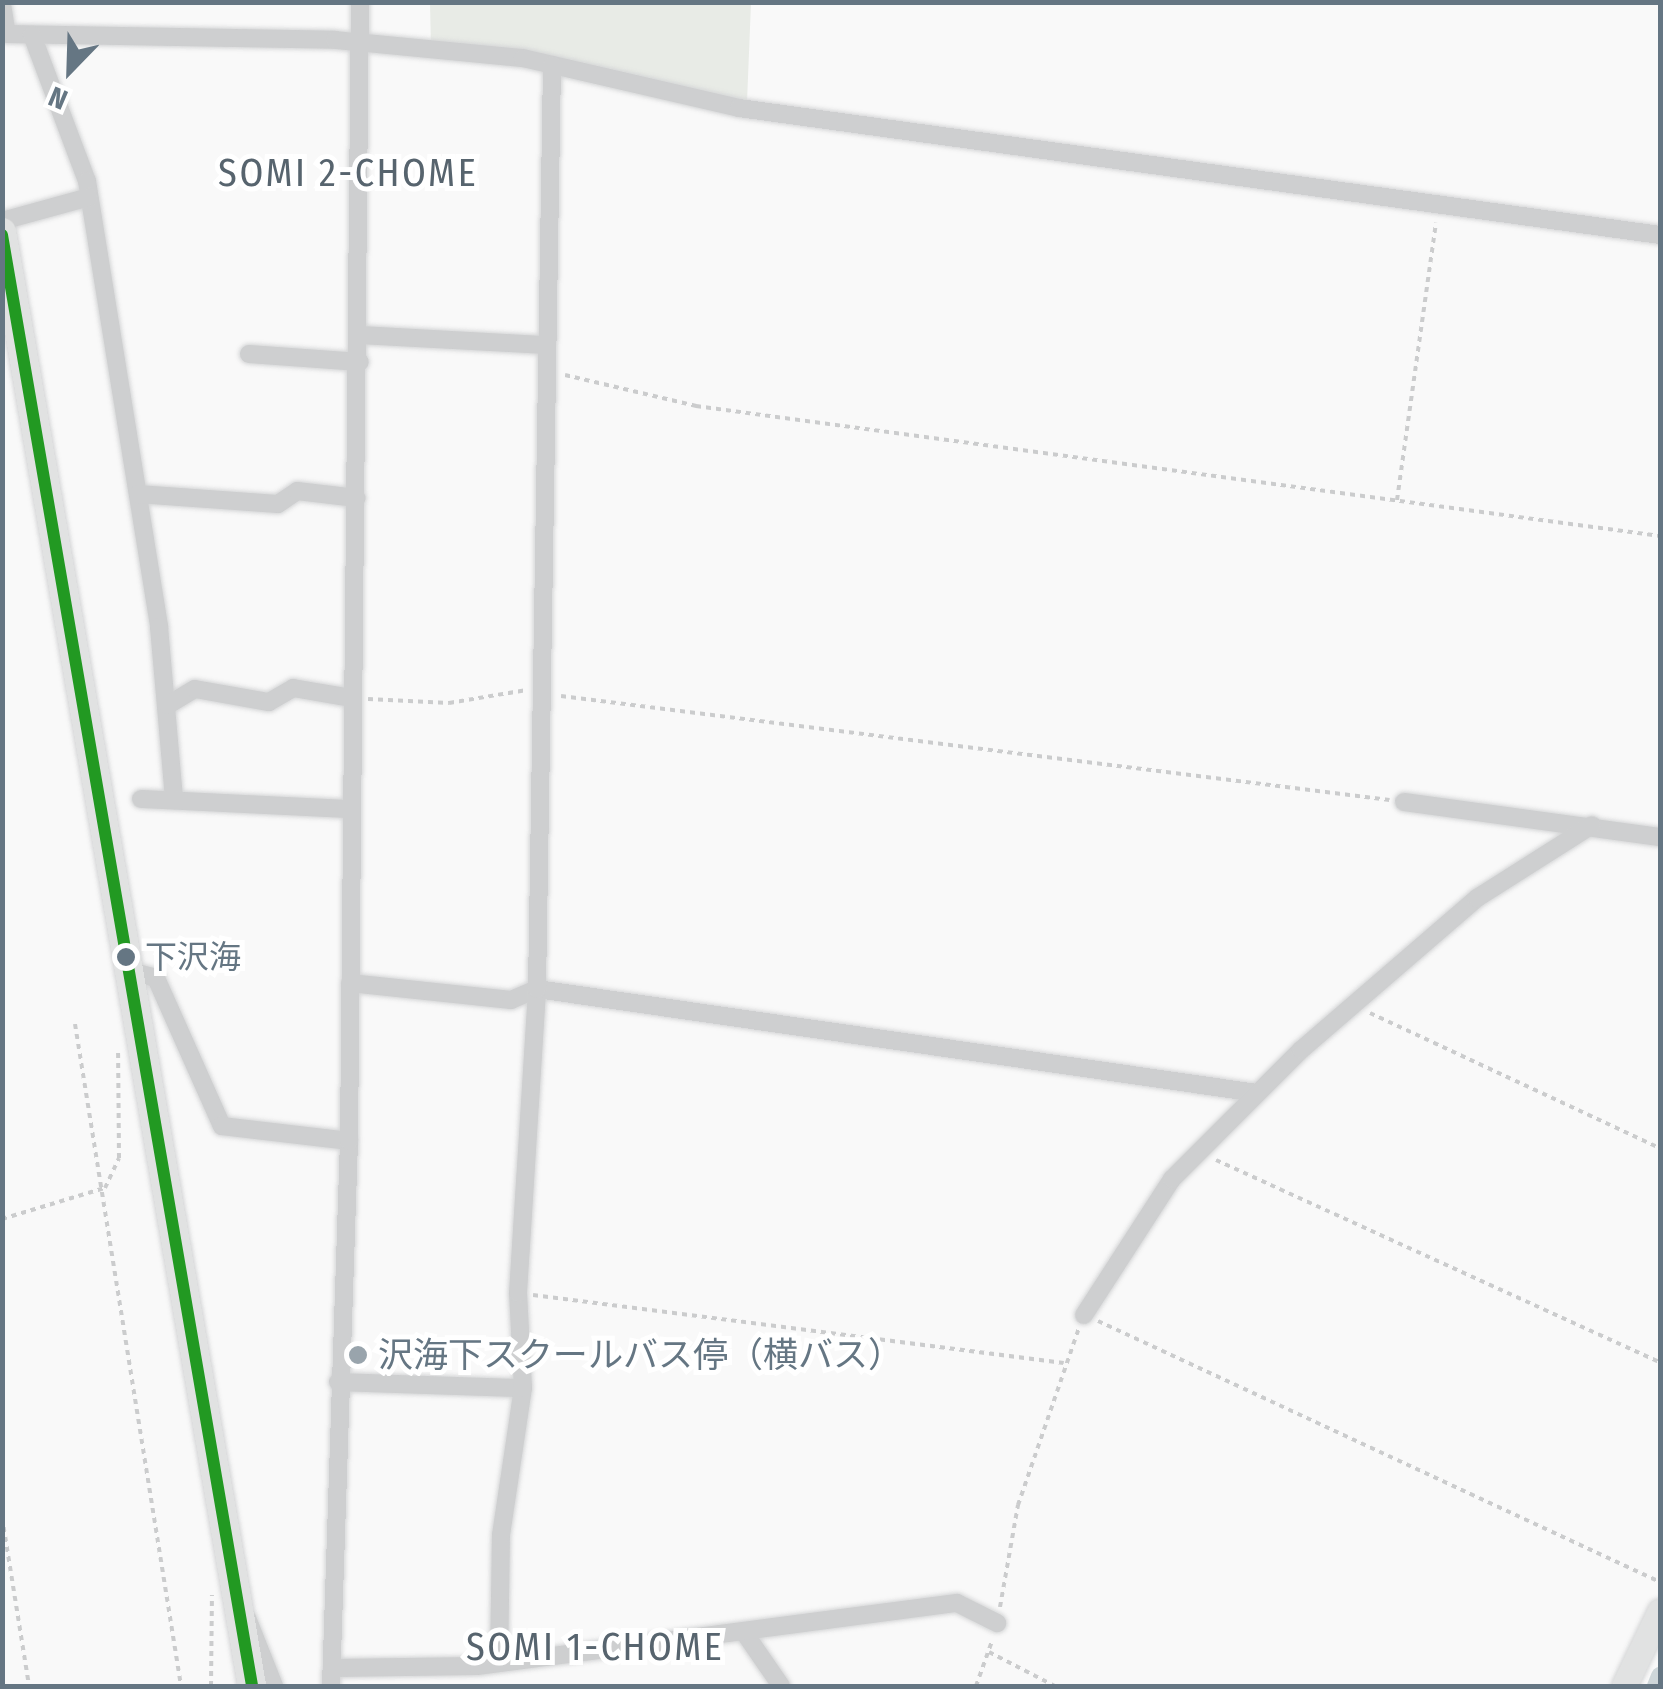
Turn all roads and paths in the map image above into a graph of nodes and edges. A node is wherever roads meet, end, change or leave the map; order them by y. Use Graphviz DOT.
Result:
graph roads {
  1 [pos="360,2"];
  2 [pos="2,4"];
  3 [pos="32,35"];
  4 [pos="362,42"];
  5 [pos="552,64"];
  6 [pos="89,196"];
  7 [pos="1438,207"];
  8 [pos="2,221"];
  9 [pos="2,232"];
  10 [pos="1660,235"];
  11 [pos="360,335"];
  12 [pos="547,344"];
  13 [pos="249,354"];
  14 [pos="360,362"];
  15 [pos="546,370"];
  16 [pos="138,494"];
  17 [pos="357,498"];
  18 [pos="1397,500"];
  19 [pos="1660,536"];
  20 [pos="538,691"];
  21 [pos="352,698"];
  22 [pos="168,706"];
  23 [pos="141,799"];
  24 [pos="174,800"];
  25 [pos="1404,802"];
  26 [pos="350,809"];
  27 [pos="1592,825"];
  28 [pos="1660,837"];
  29 [pos="130,971"];
  30 [pos="350,983"];
  31 [pos="538,989"];
  32 [pos="1354,1004"];
  33 [pos="75,1024"];
  34 [pos="118,1028"];
  35 [pos="1257,1092"];
  36 [pos="349,1141"];
  37 [pos="1660,1148"];
  38 [pos="1197,1154"];
  39 [pos="105,1188"];
  40 [pos="2,1220"];
  41 [pos="518,1293"];
  42 [pos="1084,1315"];
  43 [pos="1660,1362"];
  44 [pos="1064,1363"];
  45 [pos="338,1382"];
  46 [pos="523,1388"];
  47 [pos="2,1517"];
  48 [pos="1660,1582"];
  49 [pos="212,1585"];
  50 [pos="237,1601"];
  51 [pos="1660,1612"];
  52 [pos="997,1623"];
  53 [pos="746,1634"];
  54 [pos="989,1652"];
  55 [pos="499,1662"];
  56 [pos="332,1677"];
  57 [pos="29,1686"];
  58 [pos="181,1686"];
  59 [pos="211,1686"];
  60 [pos="252,1686"];
  61 [pos="274,1686"];
  62 [pos="781,1686"];
  63 [pos="976,1686"];
  64 [pos="1055,1686"];
  65 [pos="1624,1686"];
  1 -- 4 [label="street"];
  2 -- 3 [label="street"];
  3 -- 4 [label="street"];
  3 -- 6 [label="street"];
  4 -- 5 [label="street"];
  4 -- 11 [label="street"];
  5 -- 7 [label="street"];
  5 -- 12 [label="street"];
  6 -- 8 [label="street"];
  6 -- 16 [label="street"];
  7 -- 10 [label="street"];
  7 -- 18 [label="path"];
  9 -- 29 [label="main road"];
  11 -- 12 [label="street"];
  11 -- 14 [label="street"];
  12 -- 15 [label="street"];
  13 -- 14 [label="street"];
  14 -- 17 [label="street"];
  15 -- 18 [label="path"];
  15 -- 20 [label="street"];
  16 -- 17 [label="street"];
  16 -- 22 [label="street"];
  17 -- 21 [label="street"];
  18 -- 19 [label="path"];
  20 -- 21 [label="path"];
  20 -- 25 [label="path"];
  20 -- 31 [label="street"];
  21 -- 22 [label="street"];
  21 -- 26 [label="street"];
  22 -- 24 [label="street"];
  23 -- 24 [label="street"];
  24 -- 26 [label="street"];
  25 -- 27 [label="street"];
  26 -- 30 [label="street"];
  27 -- 28 [label="street"];
  27 -- 32 [label="street"];
  29 -- 36 [label="street"];
  29 -- 50 [label="main road"];
  30 -- 31 [label="street"];
  30 -- 36 [label="street"];
  31 -- 35 [label="street"];
  31 -- 41 [label="street"];
  32 -- 35 [label="street"];
  32 -- 37 [label="path"];
  33 -- 39 [label="path"];
  34 -- 39 [label="path"];
  35 -- 38 [label="street"];
  36 -- 45 [label="street"];
  38 -- 42 [label="street"];
  38 -- 43 [label="path"];
  39 -- 40 [label="path"];
  39 -- 58 [label="path"];
  41 -- 44 [label="path"];
  41 -- 46 [label="street"];
  42 -- 44 [label="path"];
  42 -- 48 [label="path"];
  44 -- 52 [label="path"];
  45 -- 46 [label="street"];
  45 -- 56 [label="street"];
  46 -- 55 [label="street"];
  47 -- 57 [label="path"];
  49 -- 59 [label="path"];
  50 -- 60 [label="main road"];
  50 -- 61 [label="street"];
  51 -- 65 [label="main road"];
  52 -- 53 [label="street"];
  52 -- 54 [label="path"];
  53 -- 55 [label="street"];
  53 -- 62 [label="street"];
  54 -- 63 [label="path"];
  54 -- 64 [label="path"];
  55 -- 56 [label="street"];
}
